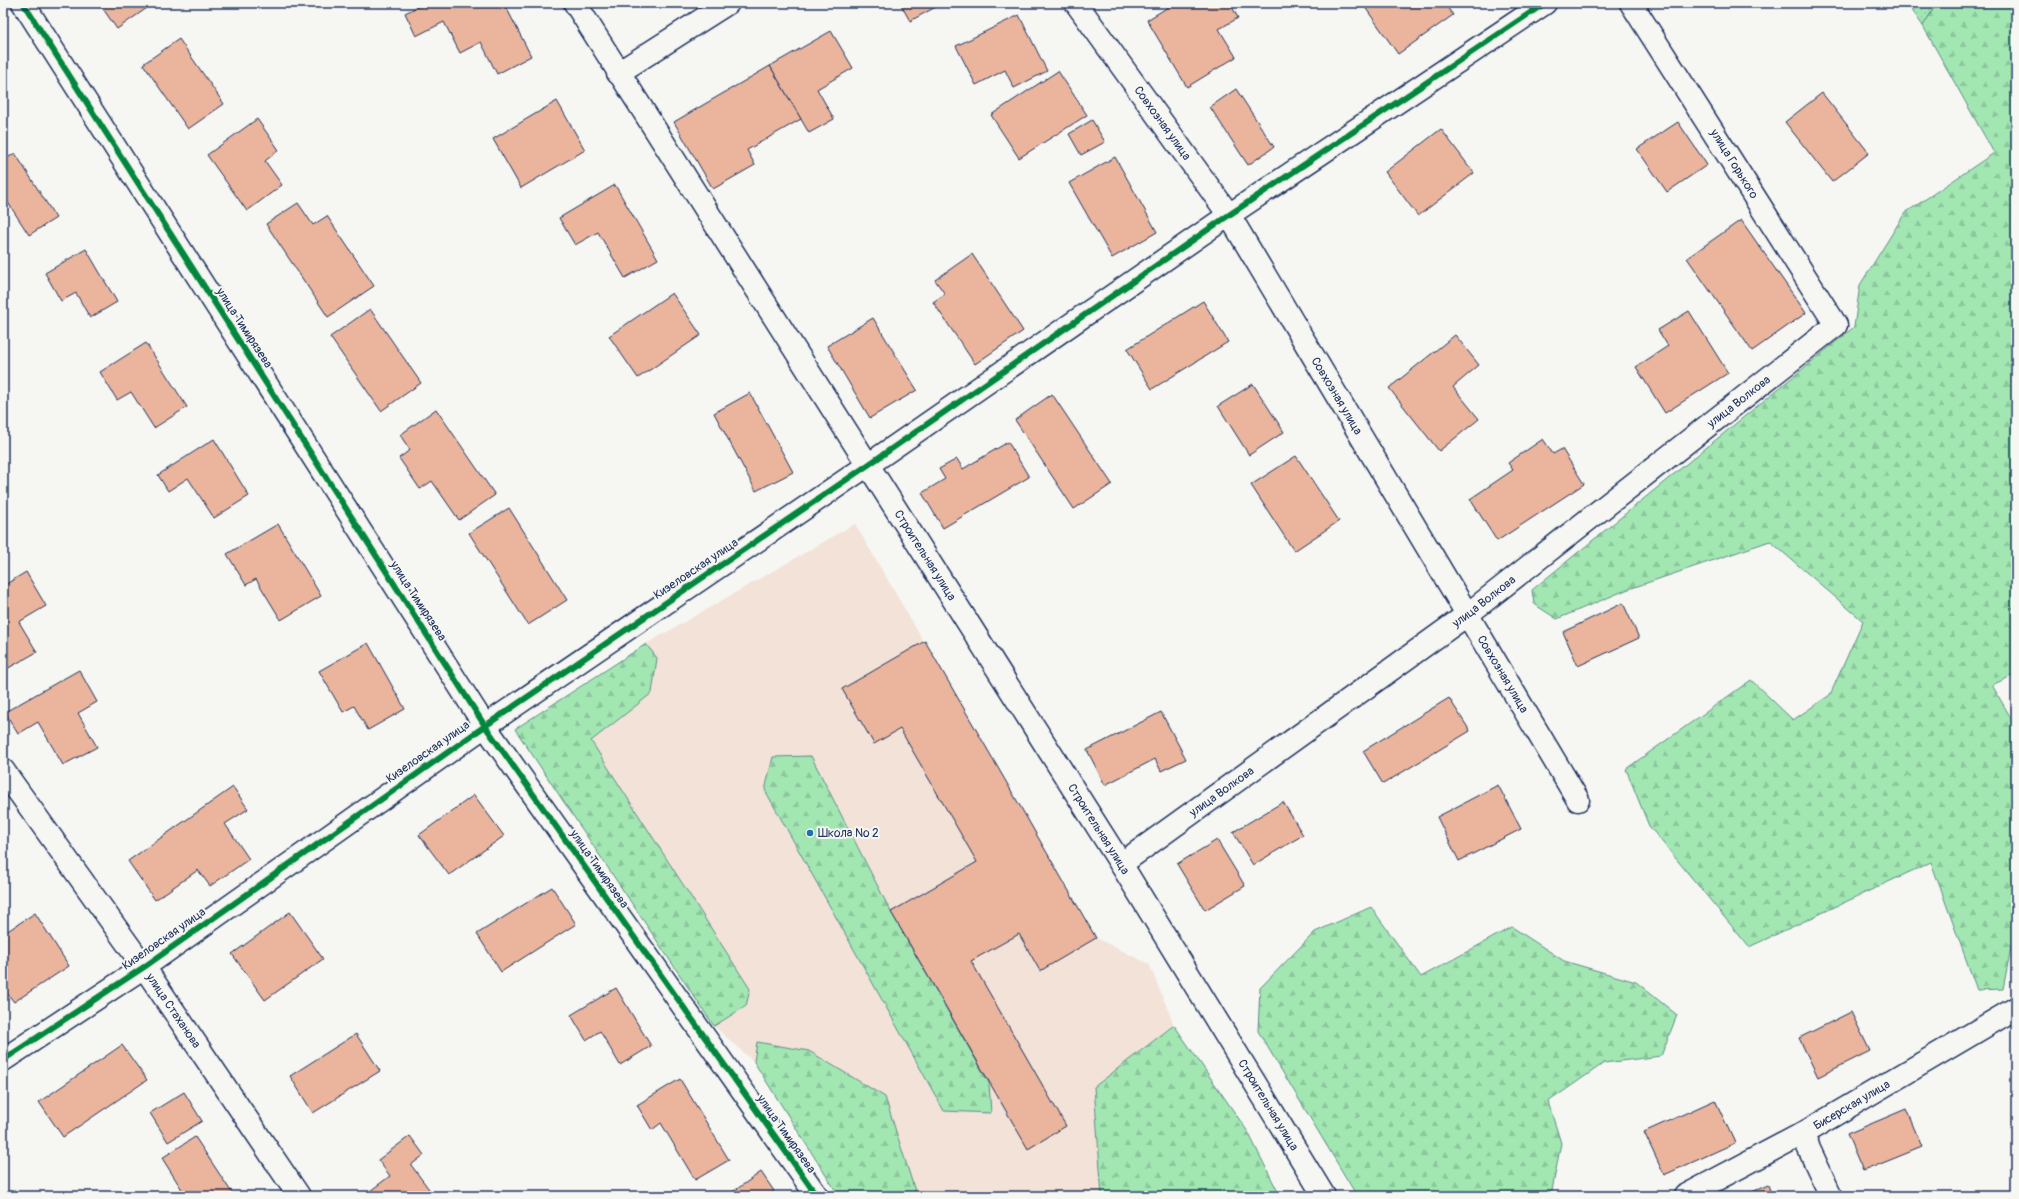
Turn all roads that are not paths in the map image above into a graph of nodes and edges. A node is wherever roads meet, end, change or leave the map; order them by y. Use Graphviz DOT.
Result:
graph roads {
  1 [pos="23,3"];
  2 [pos="575,3"];
  3 [pos="728,3"];
  4 [pos="1076,3"];
  5 [pos="1545,3"];
  6 [pos="1632,3"];
  7 [pos="618,73"];
  8 [pos="1229,214"];
  9 [pos="1836,325"];
  10 [pos="868,464"];
  11 [pos="1468,614"];
  12 [pos="485,726"];
  13 [pos="3,770"];
  14 [pos="1578,800"];
  15 [pos="1121,864"];
  16 [pos="144,967"];
  17 [pos="2016,1008"];
  18 [pos="3,1060"];
  19 [pos="1802,1134"];
  20 [pos="299,1196"];
  21 [pos="817,1196"];
  22 [pos="1324,1196"];
  23 [pos="1685,1196"];
  24 [pos="1831,1196"];
  1 -- 12 [label="street, улица Тимирязева"];
  2 -- 7 [label="street, Строительная улица"];
  3 -- 7 [label="street"];
  4 -- 8 [label="street, Совхозная улица"];
  5 -- 8 [label="street, Кизеловская улица"];
  6 -- 9 [label="street, улица Горького"];
  7 -- 10 [label="street, Строительная улица"];
  8 -- 10 [label="street, Кизеловская улица"];
  8 -- 11 [label="street, Совхозная улица"];
  9 -- 11 [label="street, улица Волкова"];
  10 -- 12 [label="street, Кизеловская улица"];
  10 -- 15 [label="street, Строительная улица"];
  11 -- 14 [label="street, Совхозная улица"];
  11 -- 15 [label="street, улица Волкова"];
  12 -- 16 [label="street, Кизеловская улица"];
  12 -- 21 [label="street, улица Тимирязева"];
  13 -- 16 [label="street, улица Стаханова"];
  15 -- 22 [label="street, Строительная улица"];
  16 -- 18 [label="street, Кизеловская улица"];
  16 -- 20 [label="street, улица Стаханова"];
  17 -- 19 [label="street, Бисерская улица"];
  19 -- 23 [label="street, Бисерская улица"];
  19 -- 24 [label="street"];
}
